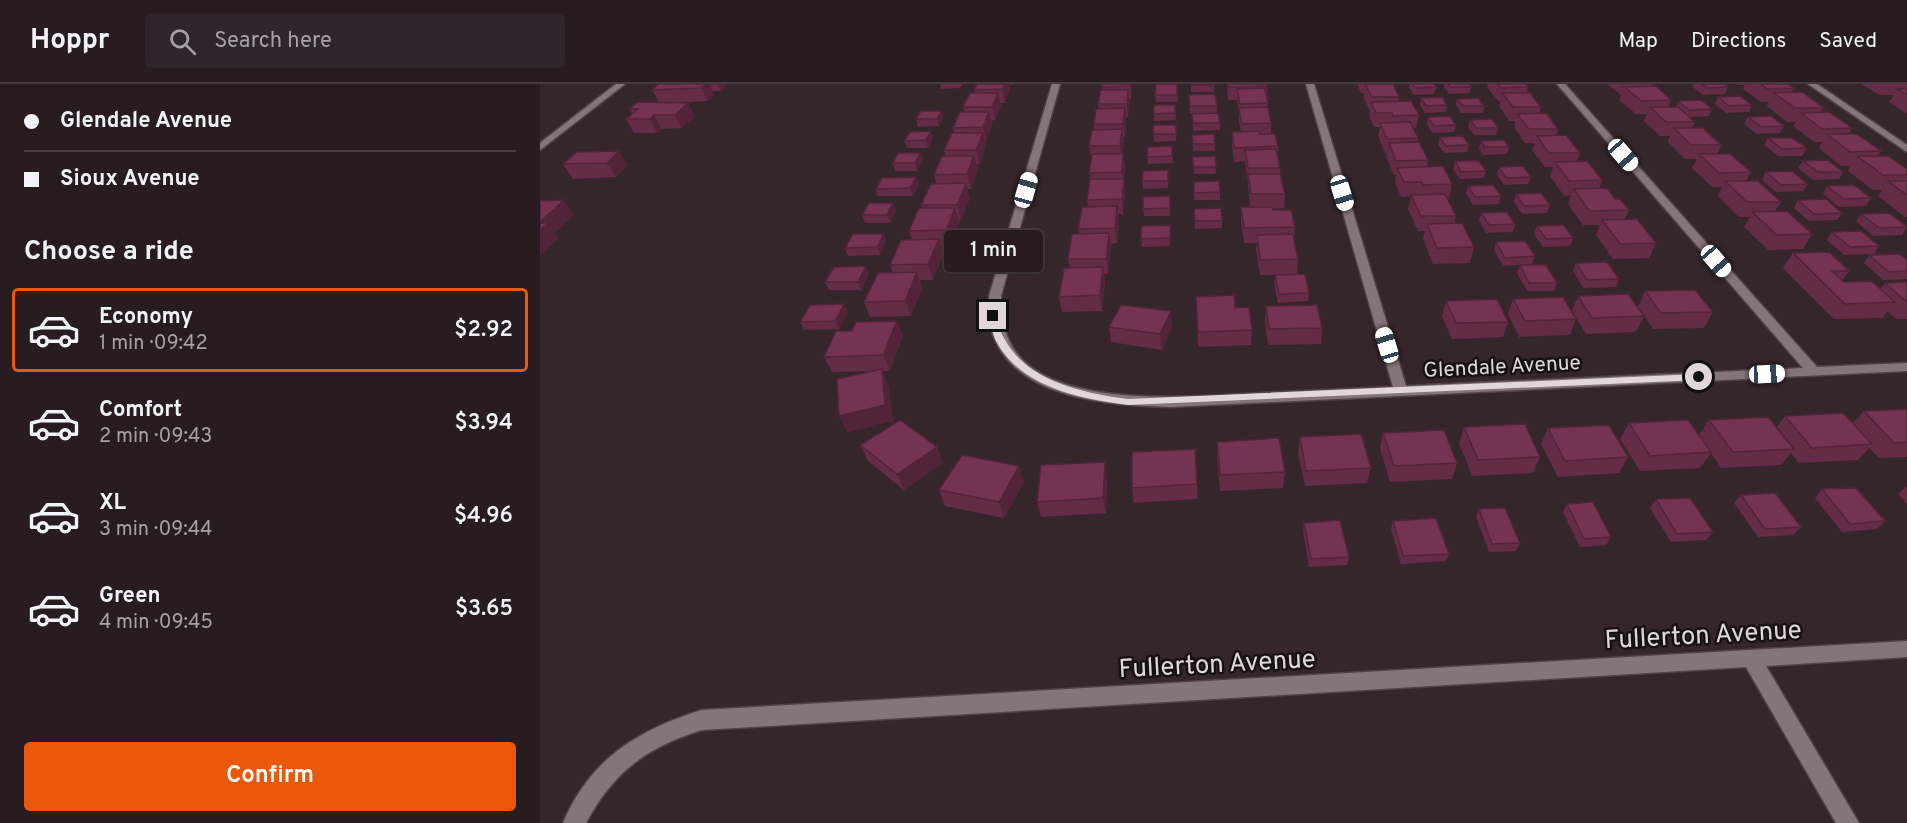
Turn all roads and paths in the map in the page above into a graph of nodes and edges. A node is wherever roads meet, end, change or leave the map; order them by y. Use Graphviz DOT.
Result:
graph roads {
  1 [pos="621,84"];
  2 [pos="1056,84"];
  3 [pos="1310,84"];
  4 [pos="1561,84"];
  5 [pos="1812,84"];
  6 [pos="540,147"];
  7 [pos="1907,149"];
  8 [pos="1907,367"];
  9 [pos="1813,371"];
  10 [pos="1401,392"];
  11 [pos="1907,650"];
  12 [pos="1752,658"];
  13 [pos="574,823"];
  14 [pos="1848,823"];
  1 -- 6 [label="street"];
  2 -- 10 [label="street, Glendale Avenue"];
  3 -- 10 [label="street"];
  4 -- 9 [label="street"];
  5 -- 7 [label="street"];
  8 -- 9 [label="street, Glendale Avenue"];
  9 -- 10 [label="street, Glendale Avenue"];
  11 -- 12 [label="street, Fullerton Avenue"];
  12 -- 13 [label="street, Fullerton Avenue"];
  12 -- 14 [label="street"];
}
